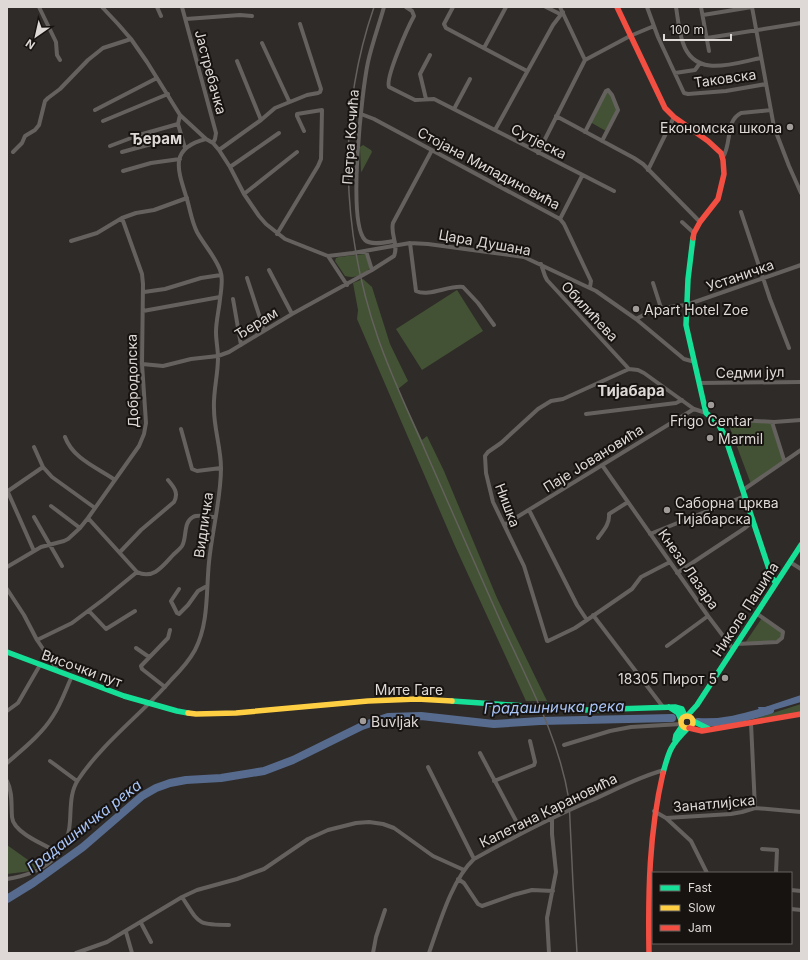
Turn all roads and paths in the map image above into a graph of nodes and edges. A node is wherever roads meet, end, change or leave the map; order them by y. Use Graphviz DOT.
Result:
graph roads {
  1 [pos="39,7"];
  2 [pos="102,7"];
  3 [pos="157,7"];
  4 [pos="182,7"];
  5 [pos="384,7"];
  6 [pos="406,7"];
  7 [pos="453,7"];
  8 [pos="506,7"];
  9 [pos="546,7"];
  10 [pos="617,7"];
  11 [pos="647,7"];
  12 [pos="676,7"];
  13 [pos="701,7"];
  14 [pos="752,7"];
  15 [pos="561,11"];
  16 [pos="703,15"];
  17 [pos="161,16"];
  18 [pos="252,16"];
  19 [pos="186,19"];
  20 [pos="801,23"];
  21 [pos="300,24"];
  22 [pos="654,26"];
  23 [pos="756,30"];
  24 [pos="630,36"];
  25 [pos="707,38"];
  26 [pos="131,39"];
  27 [pos="262,44"];
  28 [pos="484,48"];
  29 [pos="709,51"];
  30 [pos="430,55"];
  31 [pos="761,58"];
  32 [pos="60,60"];
  33 [pos="586,60"];
  34 [pos="237,61"];
  35 [pos="700,63"];
  36 [pos="527,71"];
  37 [pos="675,73"];
  38 [pos="157,78"];
  39 [pos="470,79"];
  40 [pos="766,84"];
  41 [pos="168,94"];
  42 [pos="426,99"];
  43 [pos="290,101"];
  44 [pos="454,109"];
  45 [pos="95,110"];
  46 [pos="771,110"];
  47 [pos="361,114"];
  48 [pos="180,115"];
  49 [pos="556,116"];
  50 [pos="674,117"];
  51 [pos="261,120"];
  52 [pos="103,121"];
  53 [pos="178,124"];
  54 [pos="495,130"];
  55 [pos="304,132"];
  56 [pos="585,132"];
  57 [pos="279,133"];
  58 [pos="181,136"];
  59 [pos="206,139"];
  60 [pos="602,141"];
  61 [pos="213,143"];
  62 [pos="110,146"];
  63 [pos="185,148"];
  64 [pos="218,150"];
  65 [pos="432,150"];
  66 [pos="13,152"];
  67 [pos="122,152"];
  68 [pos="297,152"];
  69 [pos="538,153"];
  70 [pos="723,157"];
  71 [pos="180,159"];
  72 [pos="230,167"];
  73 [pos="648,170"];
  74 [pos="123,171"];
  75 [pos="582,176"];
  76 [pos="614,191"];
  77 [pos="801,192"];
  78 [pos="244,194"];
  79 [pos="187,198"];
  80 [pos="741,212"];
  81 [pos="122,218"];
  82 [pos="560,219"];
  83 [pos="682,222"];
  84 [pos="700,222"];
  85 [pos="694,233"];
  86 [pos="277,234"];
  87 [pos="72,241"];
  88 [pos="395,243"];
  89 [pos="410,243"];
  90 [pos="366,251"];
  91 [pos="328,256"];
  92 [pos="540,264"];
  93 [pos="801,265"];
  94 [pos="269,270"];
  95 [pos="372,270"];
  96 [pos="221,275"];
  97 [pos="247,278"];
  98 [pos="763,278"];
  99 [pos="653,283"];
  100 [pos="347,285"];
  101 [pos="590,287"];
  102 [pos="144,292"];
  103 [pos="220,296"];
  104 [pos="233,299"];
  105 [pos="686,305"];
  106 [pos="661,308"];
  107 [pos="144,311"];
  108 [pos="292,314"];
  109 [pos="636,320"];
  110 [pos="494,324"];
  111 [pos="264,330"];
  112 [pos="240,345"];
  113 [pos="789,348"];
  114 [pos="218,356"];
  115 [pos="695,362"];
  116 [pos="142,364"];
  117 [pos="630,369"];
  118 [pos="801,382"];
  119 [pos="699,384"];
  120 [pos="682,400"];
  121 [pos="694,408"];
  122 [pos="706,413"];
  123 [pos="586,414"];
  124 [pos="801,420"];
  125 [pos="717,422"];
  126 [pos="772,422"];
  127 [pos="181,428"];
  128 [pos="65,437"];
  129 [pos="34,447"];
  130 [pos="801,450"];
  131 [pos="784,460"];
  132 [pos="602,465"];
  133 [pos="43,466"];
  134 [pos="221,468"];
  135 [pos="115,480"];
  136 [pos="168,480"];
  137 [pos="7,490"];
  138 [pos="743,490"];
  139 [pos="745,496"];
  140 [pos="628,502"];
  141 [pos="51,506"];
  142 [pos="95,508"];
  143 [pos="529,510"];
  144 [pos="215,517"];
  145 [pos="34,518"];
  146 [pos="88,518"];
  147 [pos="753,521"];
  148 [pos="504,526"];
  149 [pos="80,528"];
  150 [pos="650,534"];
  151 [pos="598,538"];
  152 [pos="50,545"];
  153 [pos="801,545"];
  154 [pos="34,551"];
  155 [pos="120,552"];
  156 [pos="670,562"];
  157 [pos="790,562"];
  158 [pos="62,566"];
  159 [pos="7,567"];
  160 [pos="801,569"];
  161 [pos="137,572"];
  162 [pos="678,572"];
  163 [pos="776,583"];
  164 [pos="207,586"];
  165 [pos="7,589"];
  166 [pos="179,589"];
  167 [pos="89,611"];
  168 [pos="136,611"];
  169 [pos="756,613"];
  170 [pos="593,615"];
  171 [pos="708,616"];
  172 [pos="587,620"];
  173 [pos="170,630"];
  174 [pos="37,640"];
  175 [pos="667,646"];
  176 [pos="734,646"];
  177 [pos="136,648"];
  178 [pos="7,652"];
  179 [pos="149,657"];
  180 [pos="40,665"];
  181 [pos="58,671"];
  182 [pos="72,676"];
  183 [pos="166,687"];
  184 [pos="150,704"];
  185 [pos="666,707"];
  186 [pos="694,708"];
  187 [pos="7,711"];
  188 [pos="801,714"];
  189 [pos="686,721"];
  190 [pos="751,723"];
  191 [pos="530,741"];
  192 [pos="564,745"];
  193 [pos="480,753"];
  194 [pos="50,761"];
  195 [pos="7,763"];
  196 [pos="428,767"];
  197 [pos="664,770"];
  198 [pos="7,781"];
  199 [pos="77,781"];
  200 [pos="494,781"];
  201 [pos="755,808"];
  202 [pos="654,811"];
  203 [pos="801,812"];
  204 [pos="552,818"];
  205 [pos="666,818"];
  206 [pos="522,832"];
  207 [pos="762,849"];
  208 [pos="60,853"];
  209 [pos="474,859"];
  210 [pos="464,870"];
  211 [pos="706,872"];
  212 [pos="776,872"];
  213 [pos="7,879"];
  214 [pos="458,879"];
  215 [pos="552,891"];
  216 [pos="182,897"];
  217 [pos="651,906"];
  218 [pos="385,910"];
  219 [pos="141,923"];
  220 [pos="229,925"];
  221 [pos="126,932"];
  222 [pos="151,942"];
  223 [pos="76,953"];
  224 [pos="132,953"];
  225 [pos="373,953"];
  226 [pos="429,953"];
  227 [pos="549,953"];
  228 [pos="649,953"];
  1 -- 32 [label="street"];
  2 -- 26 [label="street"];
  3 -- 17 [label="street"];
  4 -- 19 [label="street, Јастребачка"];
  5 -- 47 [label="street, Петра Кочића"];
  6 -- 42 [label="street, Сутјеска"];
  7 -- 28 [label="street"];
  8 -- 28 [label="street"];
  9 -- 15 [label="street"];
  10 -- 24 [label="main road"];
  11 -- 22 [label="street, Таковска"];
  12 -- 35 [label="street"];
  13 -- 16 [label="street"];
  14 -- 16 [label="street"];
  14 -- 23 [label="street, Таковска"];
  15 -- 33 [label="street"];
  15 -- 36 [label="street"];
  16 -- 25 [label="street"];
  18 -- 19 [label="street"];
  19 -- 61 [label="street, Јастребачка"];
  20 -- 23 [label="street"];
  21 -- 43 [label="street"];
  22 -- 24 [label="street"];
  22 -- 37 [label="street, Таковска"];
  23 -- 25 [label="street"];
  23 -- 31 [label="street, Таковска"];
  24 -- 33 [label="street"];
  24 -- 50 [label="main road"];
  25 -- 29 [label="street"];
  26 -- 38 [label="street"];
  26 -- 66 [label="street"];
  27 -- 43 [label="street"];
  28 -- 36 [label="street"];
  30 -- 42 [label="street"];
  31 -- 35 [label="street"];
  31 -- 40 [label="street, Таковска"];
  33 -- 49 [label="street"];
  34 -- 51 [label="street"];
  35 -- 37 [label="street"];
  36 -- 54 [label="street"];
  37 -- 40 [label="street, Таковска"];
  38 -- 41 [label="street"];
  38 -- 45 [label="street"];
  39 -- 44 [label="street"];
  40 -- 46 [label="street, Таковска"];
  41 -- 48 [label="street"];
  41 -- 52 [label="street"];
  42 -- 44 [label="street, Сутјеска"];
  43 -- 51 [label="street"];
  44 -- 54 [label="street, Сутјеска"];
  46 -- 70 [label="street"];
  46 -- 77 [label="street, Таковска"];
  47 -- 65 [label="street, Стојана Миладиновића"];
  47 -- 88 [label="street, Петра Кочића"];
  48 -- 53 [label="street"];
  48 -- 59 [label="street"];
  49 -- 56 [label="street"];
  49 -- 69 [label="street"];
  50 -- 70 [label="main road"];
  50 -- 73 [label="street"];
  51 -- 64 [label="street"];
  53 -- 58 [label="street"];
  53 -- 62 [label="street"];
  54 -- 69 [label="street, Сутјеска"];
  55 -- 86 [label="street"];
  56 -- 60 [label="street"];
  56 -- 60 [label="street"];
  57 -- 72 [label="street"];
  58 -- 63 [label="street"];
  58 -- 67 [label="street"];
  59 -- 61 [label="street"];
  59 -- 63 [label="street"];
  60 -- 73 [label="street"];
  61 -- 64 [label="street"];
  63 -- 71 [label="street"];
  64 -- 72 [label="street"];
  65 -- 82 [label="street, Стојана Миладиновића"];
  65 -- 88 [label="street"];
  68 -- 78 [label="street"];
  69 -- 75 [label="street, Сутјеска"];
  70 -- 84 [label="main road"];
  71 -- 74 [label="street"];
  71 -- 79 [label="street"];
  72 -- 78 [label="street"];
  73 -- 84 [label="street"];
  75 -- 76 [label="street, Сутјеска"];
  75 -- 82 [label="street"];
  78 -- 86 [label="street"];
  79 -- 81 [label="street"];
  79 -- 96 [label="street"];
  80 -- 98 [label="street"];
  81 -- 87 [label="street"];
  81 -- 102 [label="street, Добродолска"];
  82 -- 101 [label="street, Стојана Миладиновића"];
  83 -- 85 [label="street"];
  84 -- 85 [label="main road"];
  85 -- 105 [label="main road"];
  86 -- 91 [label="street"];
  88 -- 89 [label="street, Цара Душана"];
  88 -- 90 [label="street"];
  88 -- 95 [label="street"];
  89 -- 92 [label="street, Цара Душана"];
  89 -- 110 [label="street"];
  90 -- 91 [label="street"];
  90 -- 95 [label="street"];
  91 -- 100 [label="street"];
  92 -- 101 [label="street, Цара Душана"];
  92 -- 117 [label="street, Обилићева"];
  93 -- 98 [label="street, Устаничка"];
  94 -- 108 [label="street"];
  95 -- 100 [label="street, Ђерам"];
  96 -- 102 [label="street"];
  96 -- 103 [label="street, Видличка"];
  97 -- 111 [label="street"];
  98 -- 105 [label="street, Устаничка"];
  98 -- 113 [label="street"];
  99 -- 106 [label="street"];
  100 -- 108 [label="street, Ђерам"];
  101 -- 109 [label="street, Цара Душана"];
  102 -- 107 [label="street, Добродолска"];
  103 -- 107 [label="street"];
  103 -- 114 [label="street, Видличка"];
  104 -- 112 [label="street"];
  105 -- 106 [label="street, Устаничка"];
  105 -- 115 [label="main road"];
  106 -- 109 [label="street, Устаничка"];
  107 -- 116 [label="street, Добродолска"];
  108 -- 111 [label="street, Ђерам"];
  109 -- 115 [label="street, Цара Душана"];
  111 -- 112 [label="street, Ђерам"];
  112 -- 114 [label="street, Ђерам"];
  114 -- 116 [label="street, Ђерам"];
  114 -- 134 [label="street, Видличка"];
  115 -- 119 [label="main road"];
  116 -- 135 [label="street, Добродолска"];
  117 -- 120 [label="street, Обилићева"];
  117 -- 148 [label="street, Нишка"];
  118 -- 119 [label="street, Седми јул"];
  119 -- 122 [label="main road"];
  120 -- 121 [label="street, Обилићева"];
  120 -- 123 [label="street"];
  121 -- 122 [label="street, Обилићева"];
  121 -- 132 [label="street, Паје Јовановића"];
  122 -- 125 [label="main road"];
  124 -- 126 [label="street"];
  125 -- 126 [label="street"];
  125 -- 138 [label="main road"];
  126 -- 131 [label="street"];
  127 -- 134 [label="street, Видличка"];
  128 -- 135 [label="street"];
  129 -- 133 [label="street"];
  130 -- 131 [label="street"];
  131 -- 138 [label="street"];
  132 -- 140 [label="street, Кнеза Лазара"];
  132 -- 143 [label="street, Паје Јовановића"];
  133 -- 137 [label="street"];
  133 -- 142 [label="street"];
  134 -- 144 [label="street, Видличка"];
  135 -- 142 [label="street, Добродолска"];
  136 -- 155 [label="street"];
  137 -- 154 [label="street"];
  138 -- 139 [label="main road"];
  139 -- 147 [label="main road"];
  139 -- 150 [label="street"];
  140 -- 150 [label="street, Кнеза Лазара"];
  140 -- 151 [label="street"];
  141 -- 149 [label="street"];
  142 -- 146 [label="street, Добродолска"];
  143 -- 148 [label="street, Паје Јовановића"];
  143 -- 172 [label="street"];
  144 -- 161 [label="street"];
  144 -- 164 [label="street, Видличка"];
  145 -- 152 [label="street"];
  146 -- 149 [label="street, Добродолска"];
  146 -- 155 [label="street"];
  147 -- 162 [label="street"];
  147 -- 163 [label="main road"];
  148 -- 172 [label="street, Нишка"];
  149 -- 152 [label="street, Добродолска"];
  150 -- 156 [label="street, Кнеза Лазара"];
  152 -- 154 [label="street, Добродолска"];
  152 -- 158 [label="street"];
  153 -- 157 [label="main road, Николе Пашића"];
  154 -- 159 [label="street, Добродолска"];
  155 -- 161 [label="street"];
  156 -- 162 [label="street, Кнеза Лазара"];
  156 -- 170 [label="street"];
  157 -- 160 [label="street"];
  157 -- 163 [label="main road, Николе Пашића"];
  161 -- 167 [label="street"];
  162 -- 171 [label="street, Кнеза Лазара"];
  163 -- 169 [label="main road, Николе Пашића"];
  164 -- 166 [label="street"];
  164 -- 183 [label="street, Видличка"];
  165 -- 174 [label="street"];
  167 -- 168 [label="street"];
  167 -- 174 [label="street"];
  169 -- 176 [label="main road, Николе Пашића"];
  169 -- 176 [label="street"];
  170 -- 172 [label="street"];
  170 -- 185 [label="street"];
  171 -- 175 [label="street"];
  171 -- 176 [label="street, Кнеза Лазара"];
  173 -- 179 [label="street"];
  174 -- 181 [label="street"];
  176 -- 186 [label="main road, Николе Пашића"];
  177 -- 179 [label="street"];
  178 -- 180 [label="main road, Височки пут"];
  179 -- 183 [label="street"];
  180 -- 181 [label="main road, Височки пут"];
  180 -- 187 [label="street"];
  181 -- 182 [label="main road, Височки пут"];
  182 -- 184 [label="main road, Височки пут"];
  182 -- 195 [label="street"];
  183 -- 184 [label="street, Видличка"];
  184 -- 185 [label="main road, Мите Гаге"];
  184 -- 199 [label="street, Видличка"];
  185 -- 189 [label="main road"];
  185 -- 189 [label="main road, Мите Гаге"];
  186 -- 189 [label="main road"];
  186 -- 189 [label="main road, Николе Пашића"];
  188 -- 190 [label="main road"];
  189 -- 190 [label="main road"];
  189 -- 192 [label="street"];
  189 -- 197 [label="main road, Николе Пашића"];
  190 -- 201 [label="street"];
  191 -- 200 [label="street"];
  193 -- 200 [label="street"];
  194 -- 199 [label="street"];
  196 -- 209 [label="street"];
  197 -- 202 [label="main road, Николе Пашића"];
  197 -- 204 [label="street, Капетана Карановића"];
  198 -- 208 [label="street"];
  199 -- 208 [label="street"];
  200 -- 206 [label="street"];
  201 -- 203 [label="street, Занатлијска"];
  201 -- 205 [label="street, Занатлијска"];
  202 -- 205 [label="street, Занатлијска"];
  202 -- 217 [label="main road, Николе Пашића"];
  204 -- 206 [label="street, Капетана Карановића"];
  204 -- 215 [label="street"];
  205 -- 211 [label="street"];
  206 -- 209 [label="street, Капетана Карановића"];
  207 -- 212 [label="street"];
  208 -- 213 [label="street"];
  209 -- 210 [label="street, Капетана Карановића"];
  210 -- 214 [label="street, Капетана Карановића"];
  210 -- 216 [label="street"];
  214 -- 215 [label="street"];
  214 -- 226 [label="street, Капетана Карановића"];
  215 -- 227 [label="street"];
  216 -- 219 [label="street"];
  216 -- 220 [label="street"];
  217 -- 228 [label="main road, Николе Пашића"];
  218 -- 225 [label="street"];
  219 -- 221 [label="street"];
  219 -- 222 [label="street"];
  221 -- 223 [label="street"];
  221 -- 224 [label="street"];
}
